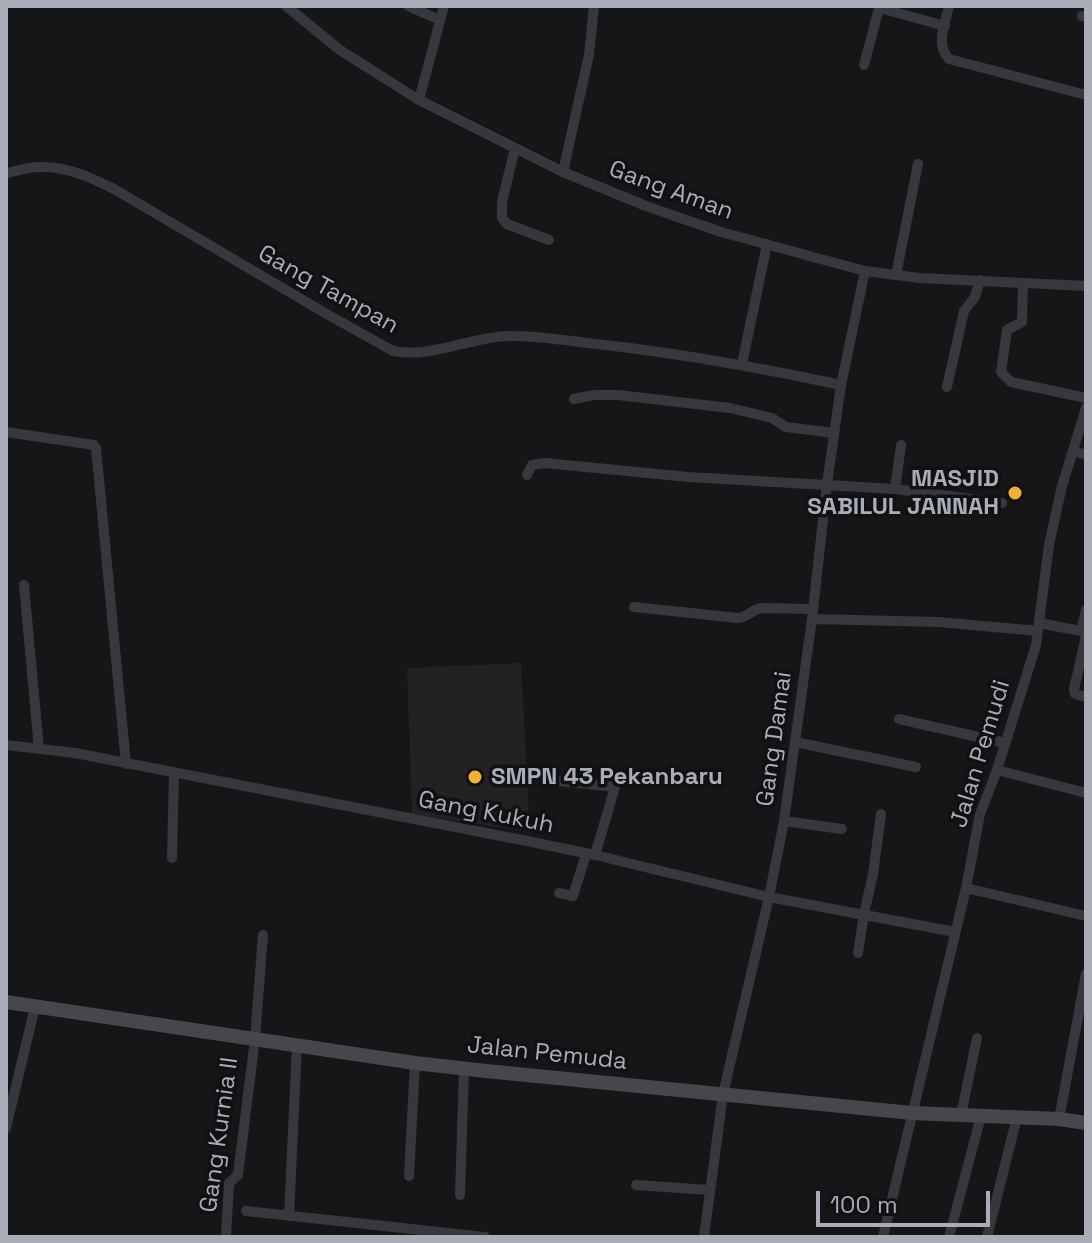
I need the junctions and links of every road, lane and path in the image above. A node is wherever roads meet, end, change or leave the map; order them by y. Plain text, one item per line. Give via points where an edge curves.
1 (286, 6) edge
2 (408, 6) edge
3 (444, 6) edge
4 (594, 6) edge
5 (949, 6) edge
6 (878, 7) edge
7 (440, 20) junction
8 (945, 26) junction
9 (864, 65) dead end
10 (1086, 95) edge
11 (419, 100) junction
12 (515, 148) junction
13 (918, 164) dead end
14 (563, 172) junction
15 (6, 173) edge
16 (549, 240) dead end
17 (767, 244) junction
18 (865, 271) junction
19 (896, 275) junction
20 (980, 280) junction
21 (1023, 283) junction
22 (1086, 286) edge
23 (742, 364) junction
24 (841, 385) junction
25 (947, 387) dead end
26 (1086, 398) edge
27 (574, 399) dead end
28 (1086, 408) edge
29 (6, 432) edge
30 (834, 433) junction
31 (901, 445) dead end
32 (1073, 451) junction
33 (1086, 455) edge
34 (527, 475) dead end
35 (827, 484) junction
36 (895, 489) junction
37 (1002, 503) dead end
38 (24, 585) dead end
39 (634, 607) dead end
40 (1086, 610) edge
41 (813, 614) junction
42 (1039, 627) junction
43 (1084, 633) edge
44 (1086, 697) edge
45 (899, 719) dead end
46 (795, 742) junction
47 (1005, 743) junction
48 (6, 745) edge
49 (39, 749) junction
50 (126, 764) junction
51 (916, 767) dead end
52 (997, 770) junction
53 (174, 773) junction
54 (559, 781) dead end
55 (1086, 793) edge
56 (881, 814) dead end
57 (784, 821) junction
58 (842, 829) dead end
59 (591, 854) junction
60 (172, 858) dead end
61 (966, 888) junction
62 (559, 893) dead end
63 (769, 897) junction
64 (864, 914) junction
65 (1086, 916) edge
66 (955, 932) junction
67 (263, 935) dead end
68 (858, 953) dead end
69 (1086, 974) edge
70 (6, 1002) edge
71 (35, 1007) junction
72 (977, 1038) dead end
73 (255, 1039) junction
74 (297, 1045) junction
75 (415, 1063) junction
76 (464, 1068) junction
77 (723, 1094) junction
78 (912, 1113) junction
79 (961, 1115) junction
80 (981, 1116) junction
81 (1017, 1117) junction
82 (1059, 1119) junction
83 (1086, 1123) edge
84 (6, 1128) edge
85 (409, 1176) dead end
86 (636, 1185) dead end
87 (709, 1190) junction
88 (460, 1195) dead end
89 (246, 1211) dead end
90 (289, 1216) junction
91 (226, 1237) edge
92 (485, 1237) edge
93 (704, 1237) edge
94 (883, 1237) edge
95 (949, 1237) edge
96 (987, 1237) edge

1 - 11 street, Gang Aman via 340,50
2 - 7 street
3 - 7 street
4 - 14 street via 589,55
5 - 8 street
6 - 8 street
6 - 9 street
7 - 11 street
8 - 10 street via 941,45 949,59
11 - 12 street, Gang Aman
12 - 14 street, Gang Aman
12 - 16 street via 502,218
13 - 19 street
14 - 17 street, Gang Aman via 646,206
15 - 23 street, Gang Tampan via 39,167 77,171 393,351 518,336
17 - 18 street, Gang Aman
17 - 23 street
18 - 19 street, Gang Aman
18 - 24 street, Gang Damai
19 - 20 street, Gang Aman
20 - 21 street, Gang Aman
20 - 25 street via 964,311
21 - 22 street, Gang Aman
21 - 26 street via 1022,322 1007,330 1001,372 1011,382
23 - 24 street, Gang Tampan
24 - 30 street, Gang Damai
27 - 30 street via 618,395 730,408 772,418 786,427
28 - 32 street, Jalan Pemudi
29 - 50 street via 96,448
30 - 35 street, Gang Damai
31 - 36 street
32 - 33 street
32 - 42 street, Jalan Pemudi via 1049,545
34 - 35 street via 532,465 545,463
35 - 36 street
35 - 41 street, Gang Damai
36 - 37 street
38 - 49 street
39 - 41 street via 738,618 761,608
40 - 43 street
41 - 42 street
41 - 46 street, Gang Damai
42 - 43 street
42 - 47 street, Jalan Pemudi
43 - 44 street via 1074,689
45 - 47 street
46 - 51 street
46 - 57 street, Gang Damai
47 - 52 street, Jalan Pemudi
48 - 49 street, Gang Kukuh
49 - 50 street, Gang Kukuh
50 - 53 street, Gang Kukuh
52 - 55 street
52 - 61 street, Jalan Pemudi via 980,814
53 - 59 street, Gang Kukuh
53 - 60 street
54 - 59 street via 615,787
56 - 64 street
57 - 58 street
57 - 63 street, Gang Damai
59 - 62 street via 573,896
59 - 63 street, Gang Kukuh
61 - 65 street
61 - 66 street, Jalan Pemudi
63 - 64 street, Gang Kukuh
63 - 77 street, Gang Damai
64 - 66 street, Gang Kukuh
64 - 68 street
66 - 78 street, Jalan Pemudi
67 - 73 street, Gang Kurnia II
69 - 82 street
70 - 71 main road, Jalan Pemuda
71 - 73 main road, Jalan Pemuda
71 - 84 street
72 - 79 street
73 - 74 main road, Jalan Pemuda
73 - 91 street, Gang Kurnia II via 238,1175 229,1183
74 - 75 main road, Jalan Pemuda
74 - 90 street
75 - 76 main road, Jalan Pemuda
75 - 85 street
76 - 77 main road, Jalan Pemuda
76 - 88 street
77 - 78 main road, Jalan Pemuda
77 - 87 street, Gang Damai
78 - 79 main road, Jalan Pemuda
78 - 94 street, Jalan Pemudi
79 - 80 main road, Jalan Pemuda
80 - 81 main road, Jalan Pemuda
80 - 95 street
81 - 82 main road, Jalan Pemuda
81 - 96 street
82 - 83 main road, Jalan Pemuda
86 - 87 street
87 - 93 street, Gang Damai
89 - 90 street
90 - 92 street

